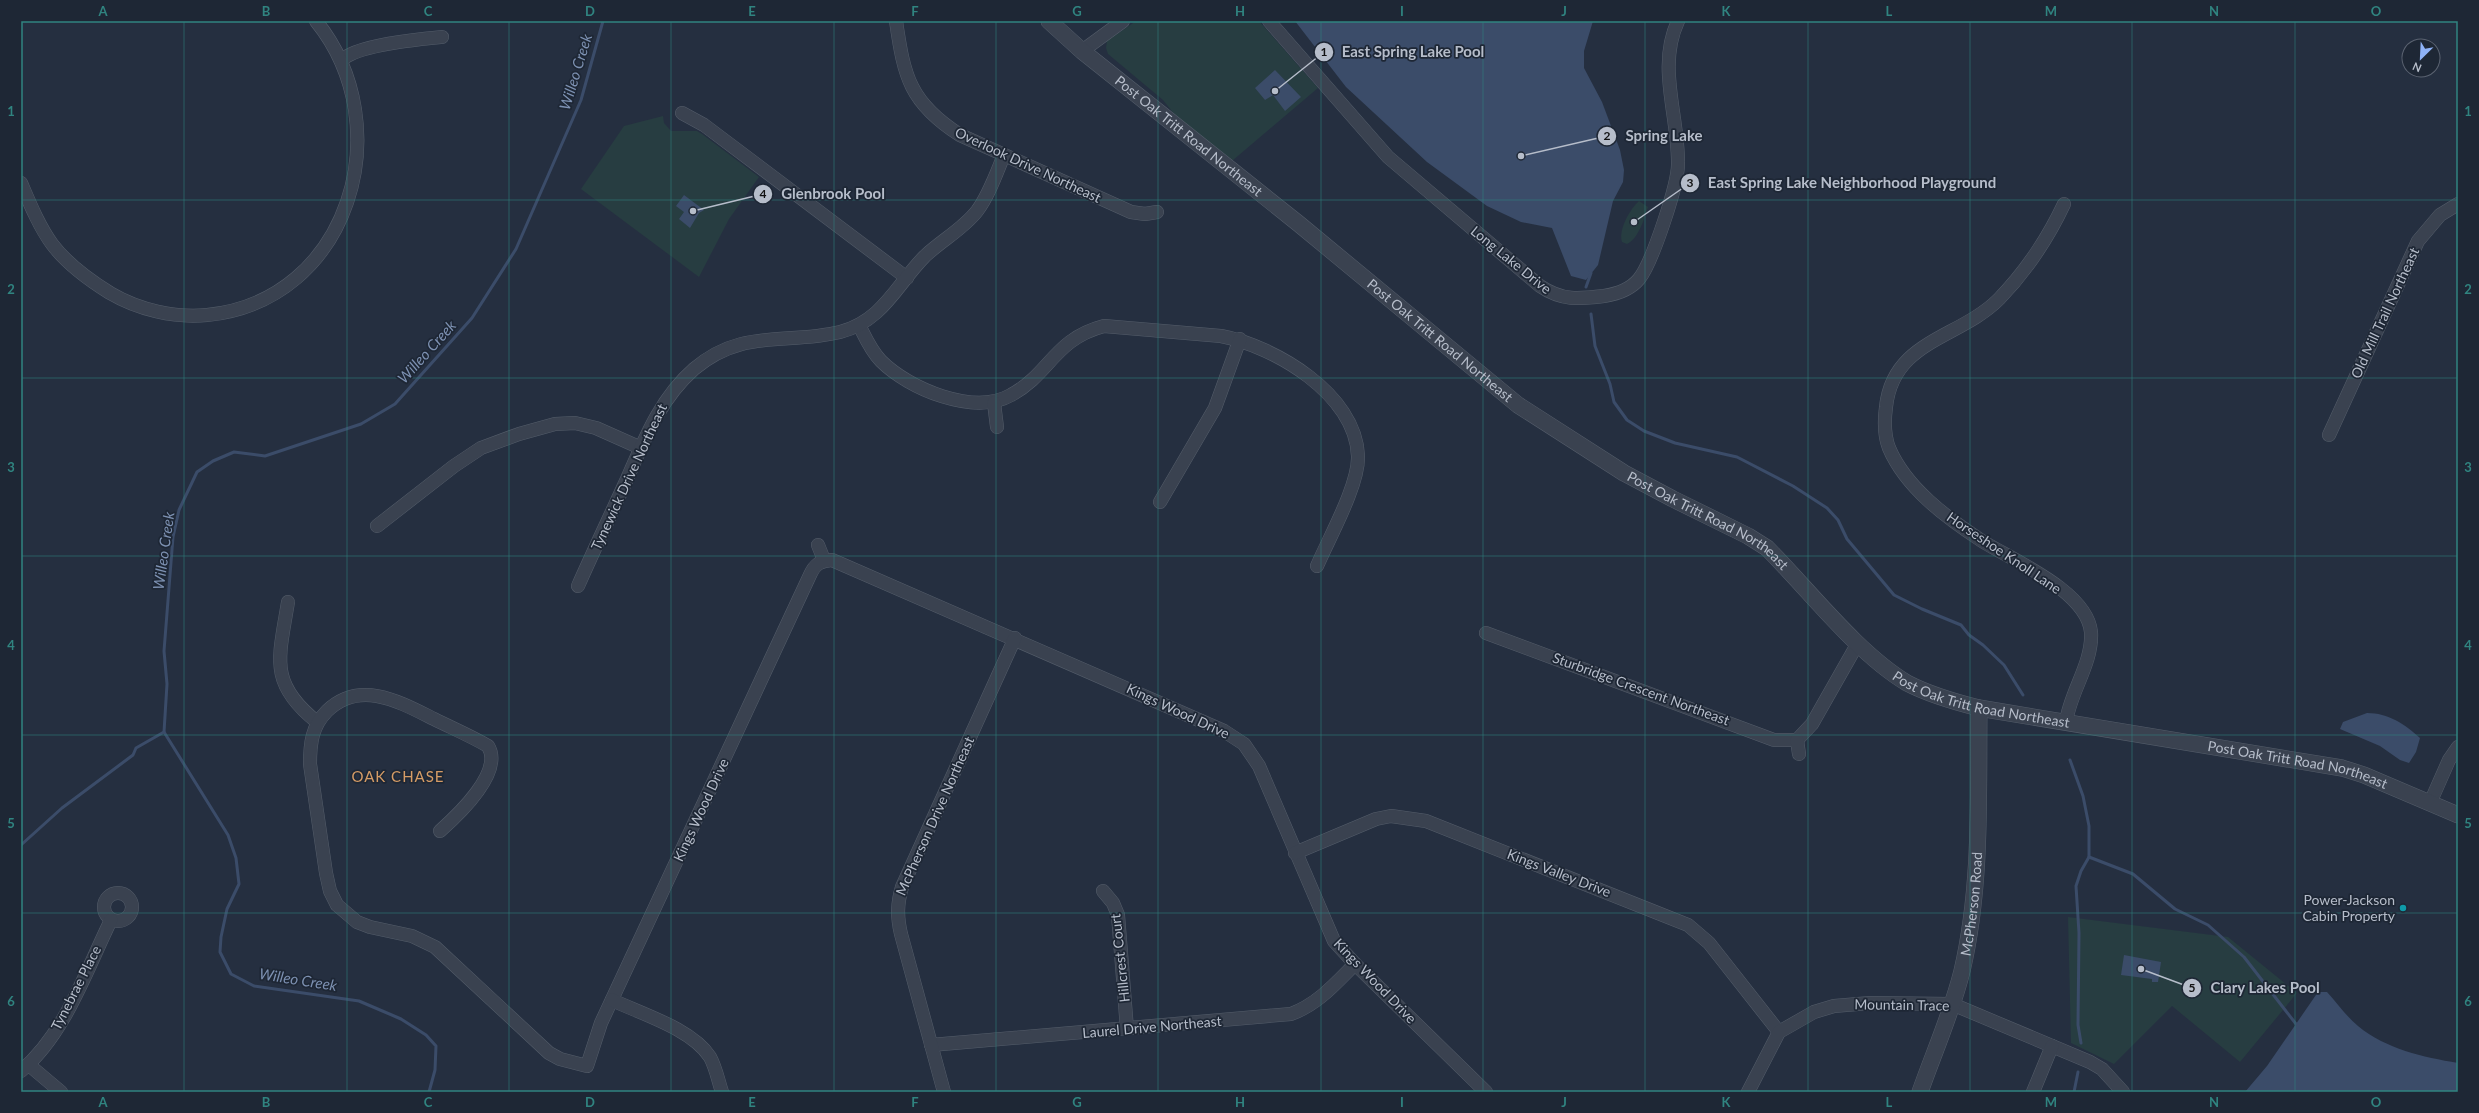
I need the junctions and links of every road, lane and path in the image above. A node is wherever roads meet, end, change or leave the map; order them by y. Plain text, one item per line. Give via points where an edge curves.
1 (316, 21) edge
2 (896, 21) edge
3 (1050, 21) edge
4 (1123, 21) edge
5 (1268, 21) edge
6 (1678, 21) edge
7 (442, 37) dead end
8 (1082, 51) junction
9 (341, 60) junction
10 (682, 113) dead end
11 (1004, 156) junction
12 (21, 183) edge
13 (2064, 204) dead end
14 (2458, 204) edge
15 (1158, 212) dead end
16 (907, 278) junction
17 (859, 325) junction
18 (1240, 339) junction
19 (994, 403) junction
20 (997, 427) dead end
21 (2329, 435) dead end
22 (641, 448) junction
23 (1160, 502) dead end
24 (376, 526) dead end
25 (818, 545) dead end
26 (824, 560) junction
27 (1317, 566) dead end
28 (578, 586) dead end
29 (288, 602) dead end
30 (1486, 633) dead end
31 (1015, 638) junction
32 (1858, 643) junction
33 (1979, 708) junction
34 (317, 722) junction
35 (2066, 722) junction
36 (1797, 740) junction
37 (2458, 747) edge
38 (1799, 754) dead end
39 (2430, 803) junction
40 (2458, 815) edge
41 (440, 831) dead end
42 (1295, 854) junction
43 (1103, 891) dead end
44 (111, 920) dead end
45 (1355, 964) junction
46 (612, 1000) junction
47 (1952, 1004) junction
48 (1127, 1029) junction
49 (1779, 1032) junction
50 (931, 1045) junction
51 (2052, 1046) junction
52 (25, 1068) edge
53 (61, 1092) edge
54 (722, 1092) edge
55 (944, 1092) edge
56 (1486, 1092) edge
57 (1748, 1092) edge
58 (1920, 1092) edge
59 (2033, 1092) edge
60 (2123, 1092) edge

1 - 9 street
2 - 11 street, Overlook Drive Northeast via 902,62 910,84 929,112 955,132
3 - 8 street, Post Oak Tritt Road Northeast
4 - 8 street
5 - 6 street, Long Lake Drive via 1373,141 1403,171 1540,286 1550,293 1572,300 1623,291 1639,279 1650,257 1673,196 1678,174 1678,148 1668,59 1669,44
7 - 9 street via 387,44
8 - 32 street, Post Oak Tritt Road Northeast via 1299,224 1518,405 1624,473 1767,548
9 - 12 street via 355,103 358,151 349,196 339,222 328,242 299,276 275,293 241,308 212,314 175,315 145,309 98,286 67,261 53,245 41,227
10 - 16 street via 704,125
11 - 15 street, Overlook Drive Northeast via 1131,212
11 - 16 street, Tynewick Drive Northeast via 978,210 924,256
13 - 35 street, Horseshoe Knoll Lane via 2054,226 1998,300 1916,351 1899,368 1887,396 1885,434 1897,464 1925,497 1969,532 2051,581 2072,599 2088,620 2091,631 2090,650 2070,703
14 - 21 street, Old Mill Trail Northeast via 2440,215 2418,241
16 - 17 street, Tynewick Drive Northeast via 884,307
17 - 19 street via 879,360 902,378 955,400
17 - 22 street, Tynewick Drive Northeast via 829,334 758,339 713,355 695,368 664,401
18 - 19 street via 1118,326 1092,329 1063,346 1020,389
18 - 23 street via 1216,408
18 - 27 street via 1277,355 1304,375 1337,404 1352,429 1358,456 1354,478
19 - 20 street
22 - 24 street via 596,428 575,422 555,424 519,434 481,448
22 - 28 street, Tynewick Drive Northeast
25 - 26 street
26 - 31 street, Kings Wood Drive via 840,562
26 - 46 street, Kings Wood Drive via 815,565 810,575
29 - 34 street via 280,652 283,683 300,708
30 - 36 street, Sturbridge Crescent Northeast via 1774,740
31 - 42 street, Kings Wood Drive via 1224,731 1244,744 1259,766
31 - 50 street, McPherson Drive Northeast via 898,902 897,917
32 - 33 street, Post Oak Tritt Road Northeast via 1893,674 1909,683 1930,693
32 - 36 street via 1812,724
33 - 35 street, Post Oak Tritt Road Northeast
33 - 47 street, McPherson Road via 1979,807 1974,900 1962,972
34 - 41 street via 332,706 351,696 385,696 498,752 469,804
34 - 46 street, Kings Wood Drive via 310,749 310,764 326,873 330,891 337,905 358,922 412,936 435,947 549,1053 560,1059 587,1066 594,1041
35 - 39 street, Post Oak Tritt Road Northeast via 2342,768
36 - 38 street
37 - 39 street via 2449,760
39 - 40 street, Post Oak Tritt Road Northeast
42 - 45 street, Kings Wood Drive via 1334,940
42 - 49 street, Kings Valley Drive via 1376,819 1391,816 1408,817 1426,822 1688,925 1709,944
43 - 48 street, Hillcrest Court via 1113,903 1118,915
44 - 52 street, Tynebrae Place via 65,1016
45 - 48 street, Laurel Drive Northeast via 1321,998 1308,1008 1291,1014
45 - 56 street, Kings Wood Drive
46 - 54 street via 679,1031 701,1046 714,1067
47 - 49 street, Mountain Trace via 1883,1003 1834,1006 1808,1015
47 - 51 street, Mountain Trace
47 - 58 street, McPherson Road
48 - 50 street, Laurel Drive Northeast
49 - 57 street
50 - 55 street, McPherson Drive Northeast
51 - 59 street
51 - 60 street, Mountain Trace via 2102,1069
52 - 53 street

